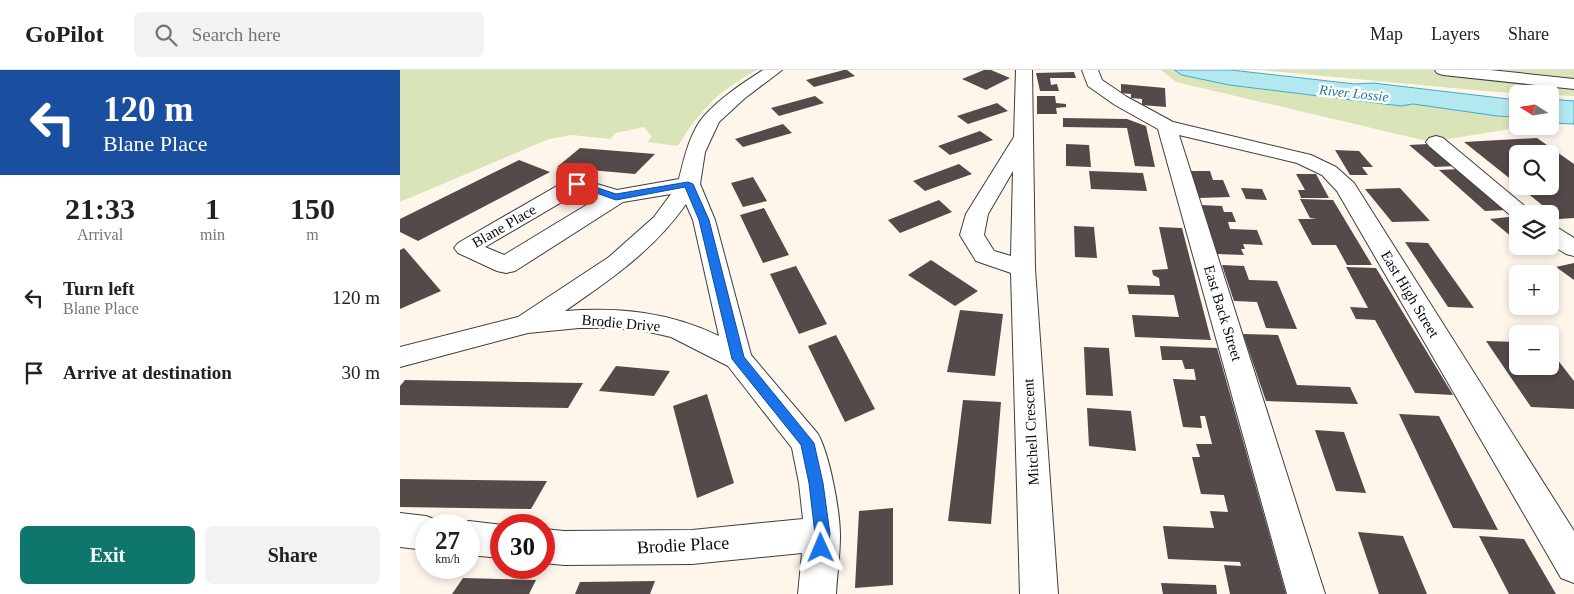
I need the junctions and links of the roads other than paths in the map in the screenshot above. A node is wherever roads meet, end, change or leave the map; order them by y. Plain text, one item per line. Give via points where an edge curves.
1 (774, 70) edge
2 (1024, 70) edge
3 (1090, 70) edge
4 (1443, 70) edge
5 (1574, 84) edge
6 (1167, 126) junction
7 (1023, 137) junction
8 (1436, 142) dead end
9 (688, 184) junction
10 (616, 197) junction
11 (1512, 205) edge
12 (1559, 239) edge
13 (1574, 249) edge
14 (1023, 270) junction
15 (527, 324) junction
16 (400, 357) edge
17 (738, 359) junction
18 (400, 530) edge
19 (415, 532) edge
20 (822, 534) junction
21 (555, 547) edge
22 (1574, 565) edge
23 (817, 594) edge
24 (1039, 594) edge
25 (1306, 594) edge

1 - 9 street, Brodie Drive via 739,94 711,119 695,152
2 - 7 street, Mitchell Crescent
3 - 6 street via 1094,82
4 - 5 street
6 - 22 street, East High Street via 1304,159 1329,171 1346,188
6 - 25 street, East Back Street
7 - 14 street, Mitchell Crescent
7 - 14 street, Mitchell Crescent via 977,214 972,235 985,256
8 - 11 street
9 - 10 street, Blane Place
9 - 15 street, Brodie Drive via 662,222 618,262
9 - 17 street, Brodie Drive via 704,220
10 - 10 street, Blane Place via 506,265 466,248 577,184
12 - 13 street
14 - 24 street, Mitchell Crescent
15 - 16 street, Brodie Drive
15 - 17 street, Brodie Drive via 582,318 662,324
17 - 20 street, Brodie Drive via 807,443
18 - 19 street
20 - 21 street, Brodie Place via 692,547
20 - 23 street, Brodie Drive

